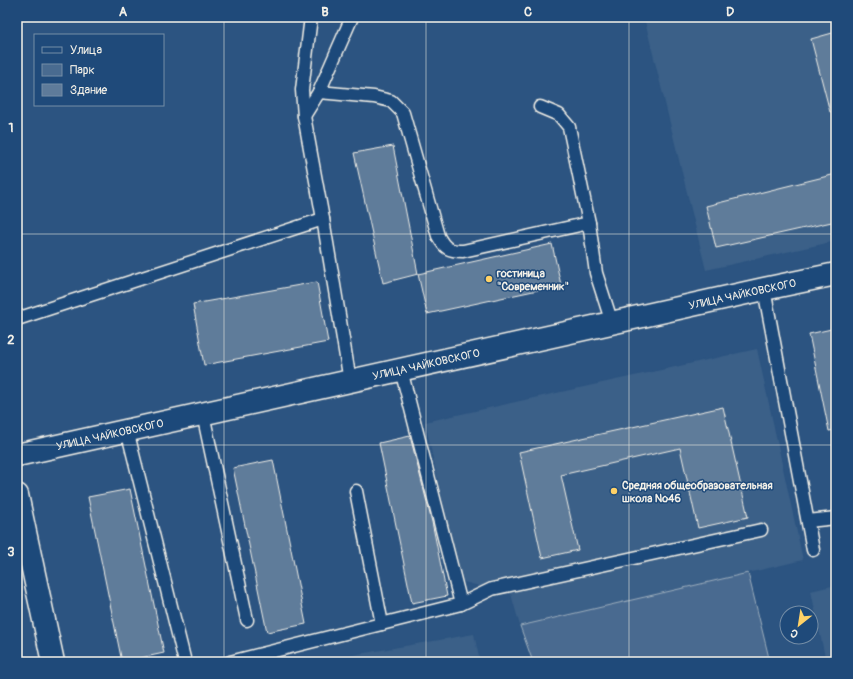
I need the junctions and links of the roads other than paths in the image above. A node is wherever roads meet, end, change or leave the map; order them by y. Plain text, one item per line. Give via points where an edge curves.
1 (311, 17) edge
2 (352, 17) edge
3 (319, 92) junction
4 (540, 107) dead end
5 (304, 116) junction
6 (323, 219) junction
7 (589, 222) junction
8 (836, 274) edge
9 (764, 289) junction
10 (17, 319) edge
11 (612, 323) junction
12 (401, 370) junction
13 (350, 381) junction
14 (203, 414) junction
15 (127, 430) junction
16 (17, 455) edge
17 (356, 491) dead end
18 (17, 495) edge
19 (836, 518) edge
20 (808, 521) junction
21 (761, 530) dead end
22 (813, 550) dead end
23 (461, 604) junction
24 (247, 620) dead end
25 (382, 624) junction
26 (53, 662) edge
27 (185, 662) edge
28 (230, 662) edge

1 - 5 lane via 302,90
2 - 3 lane
3 - 5 lane
3 - 7 lane via 391,101 403,113 438,236 443,246 452,251 463,251
4 - 7 lane via 559,115 569,127
5 - 6 lane
6 - 10 lane
6 - 13 lane
7 - 11 lane via 596,273
8 - 9 street, УЛИЦА ЧАЙКОВСКОГО
9 - 11 street, УЛИЦА ЧАЙКОВСКОГО
9 - 20 lane
11 - 12 street, УЛИЦА ЧАЙКОВСКОГО
12 - 13 street, УЛИЦА ЧАЙКОВСКОГО
12 - 23 lane
13 - 14 street, УЛИЦА ЧАЙКОВСКОГО
14 - 15 street, УЛИЦА ЧАЙКОВСКОГО
14 - 24 lane
15 - 16 street, УЛИЦА ЧАЙКОВСКОГО
15 - 27 lane
17 - 25 lane
18 - 26 street
19 - 20 lane
20 - 22 lane
21 - 23 lane via 492,589
23 - 25 lane
25 - 28 lane

